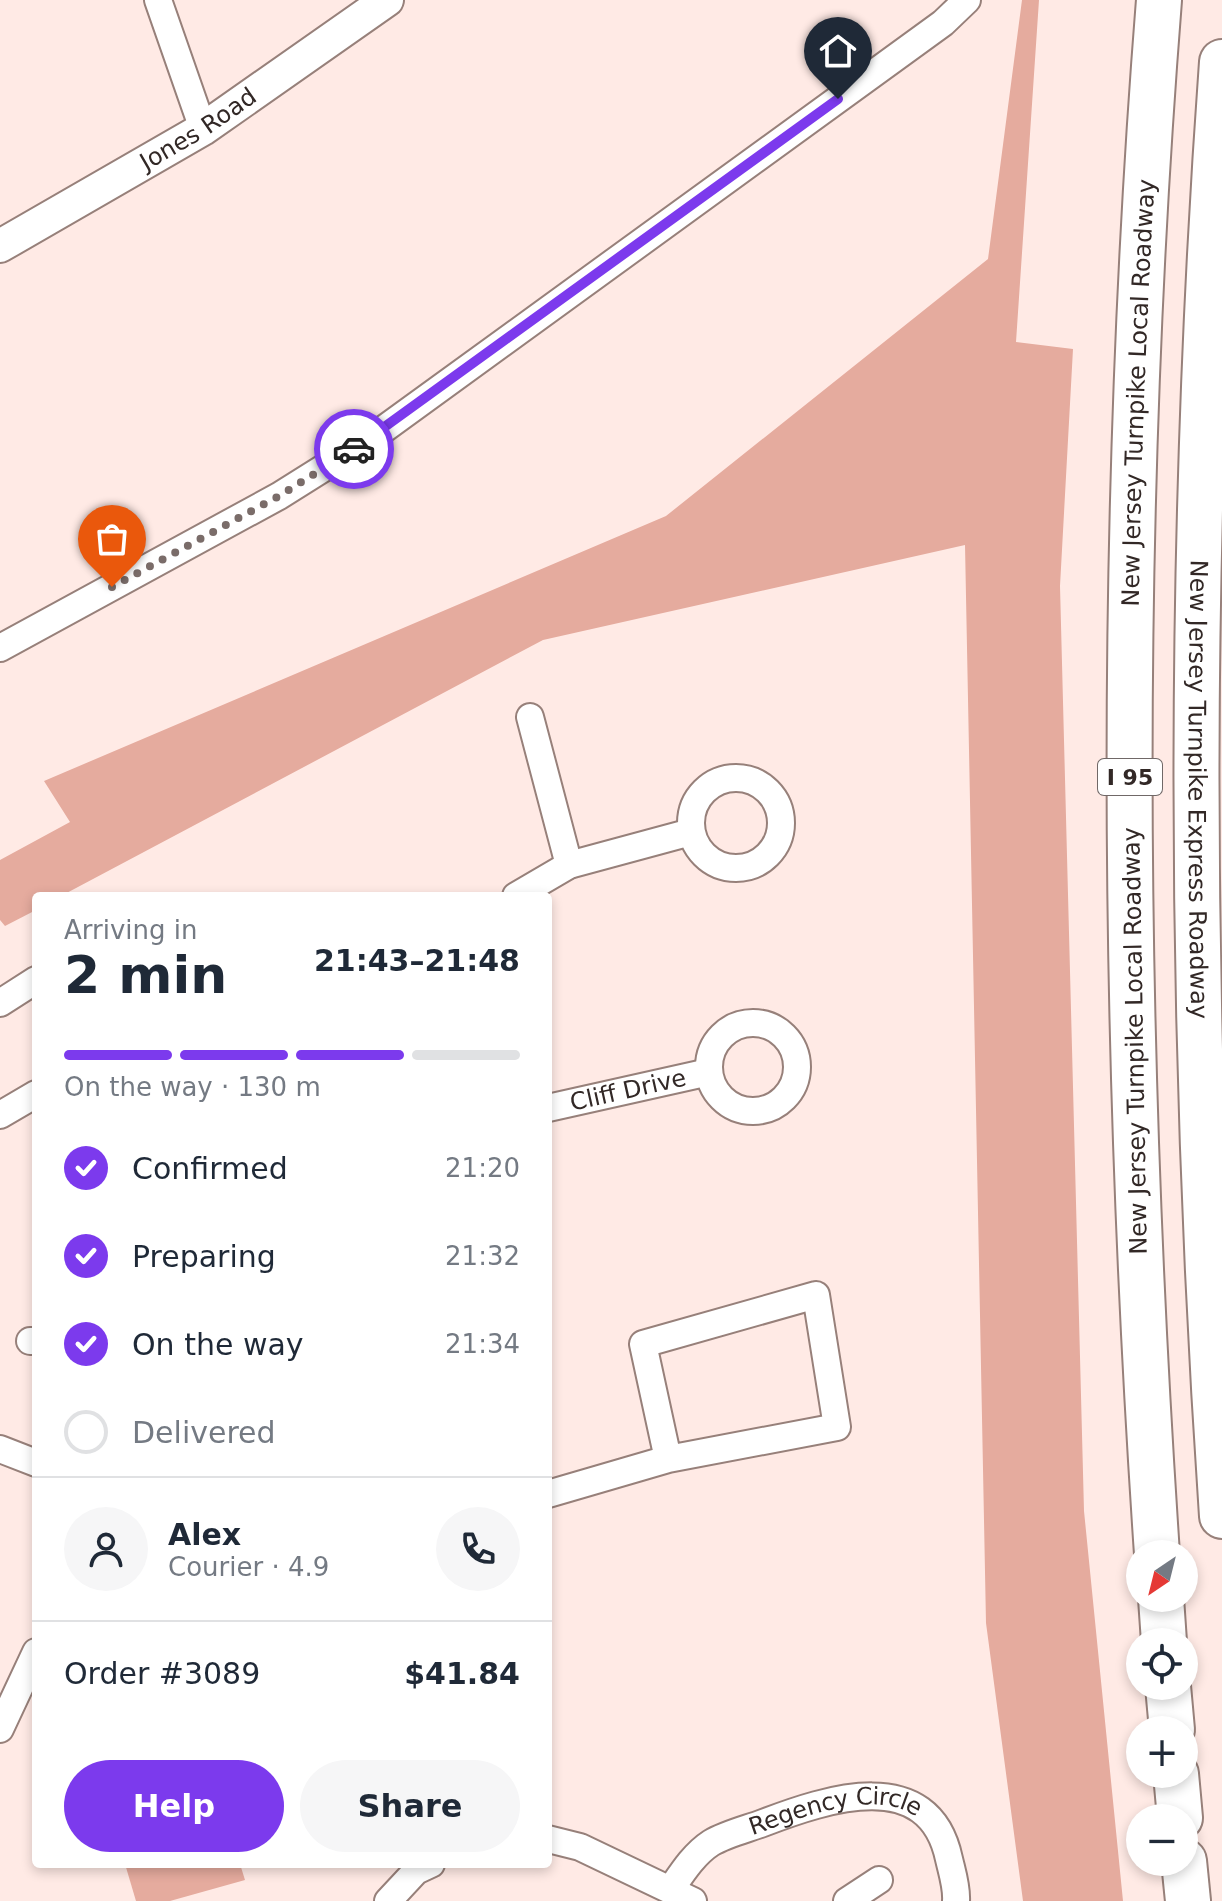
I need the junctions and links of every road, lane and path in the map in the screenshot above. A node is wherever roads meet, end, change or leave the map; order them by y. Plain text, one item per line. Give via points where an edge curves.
1 (158, 0) edge
2 (387, 0) edge
3 (967, 0) edge
4 (1159, 0) edge
5 (1222, 62) edge
6 (203, 129) junction
7 (0, 246) edge
8 (0, 648) edge
9 (530, 717) dead end
10 (691, 832) dead end
11 (569, 865) junction
12 (523, 892) edge
13 (32, 983) edge
14 (0, 1003) edge
15 (709, 1072) dead end
16 (32, 1096) edge
17 (552, 1107) edge
18 (0, 1115) edge
19 (0, 1449) edge
20 (668, 1459) junction
21 (32, 1461) edge
22 (552, 1493) edge
23 (1222, 1516) edge
24 (1156, 1540) edge
25 (32, 1669) edge
26 (27, 1690) edge
27 (0, 1729) edge
28 (552, 1840) edge
29 (422, 1868) edge
30 (1186, 1876) edge
31 (879, 1880) dead end
32 (682, 1895) edge
33 (388, 1901) edge
34 (847, 1901) edge
35 (956, 1901) edge
36 (1188, 1901) edge

1 - 6 street
2 - 6 street, Jones Road
3 - 8 street via 933,31 373,437 279,496
4 - 24 highway, New Jersey Turnpike Local Roadway / I 95 via 1135,442 1130,727 1136,1142
5 - 23 highway, New Jersey Turnpike Express Roadway / I 95 via 1205,379 1196,775 1203,1143
6 - 7 street, Jones Road
9 - 11 street
10 - 11 street
11 - 12 street
13 - 14 street
15 - 17 street, Cliff Drive
16 - 18 street
19 - 21 street
20 - 20 street via 837,1427 816,1295 643,1344
20 - 22 street
25 - 26 street
26 - 27 street
28 - 32 street, Regency Circle via 580,1847
29 - 33 street
30 - 36 highway
31 - 34 street
32 - 35 street, Regency Circle via 690,1863 712,1843 785,1815 865,1794 895,1797 926,1813 946,1845

